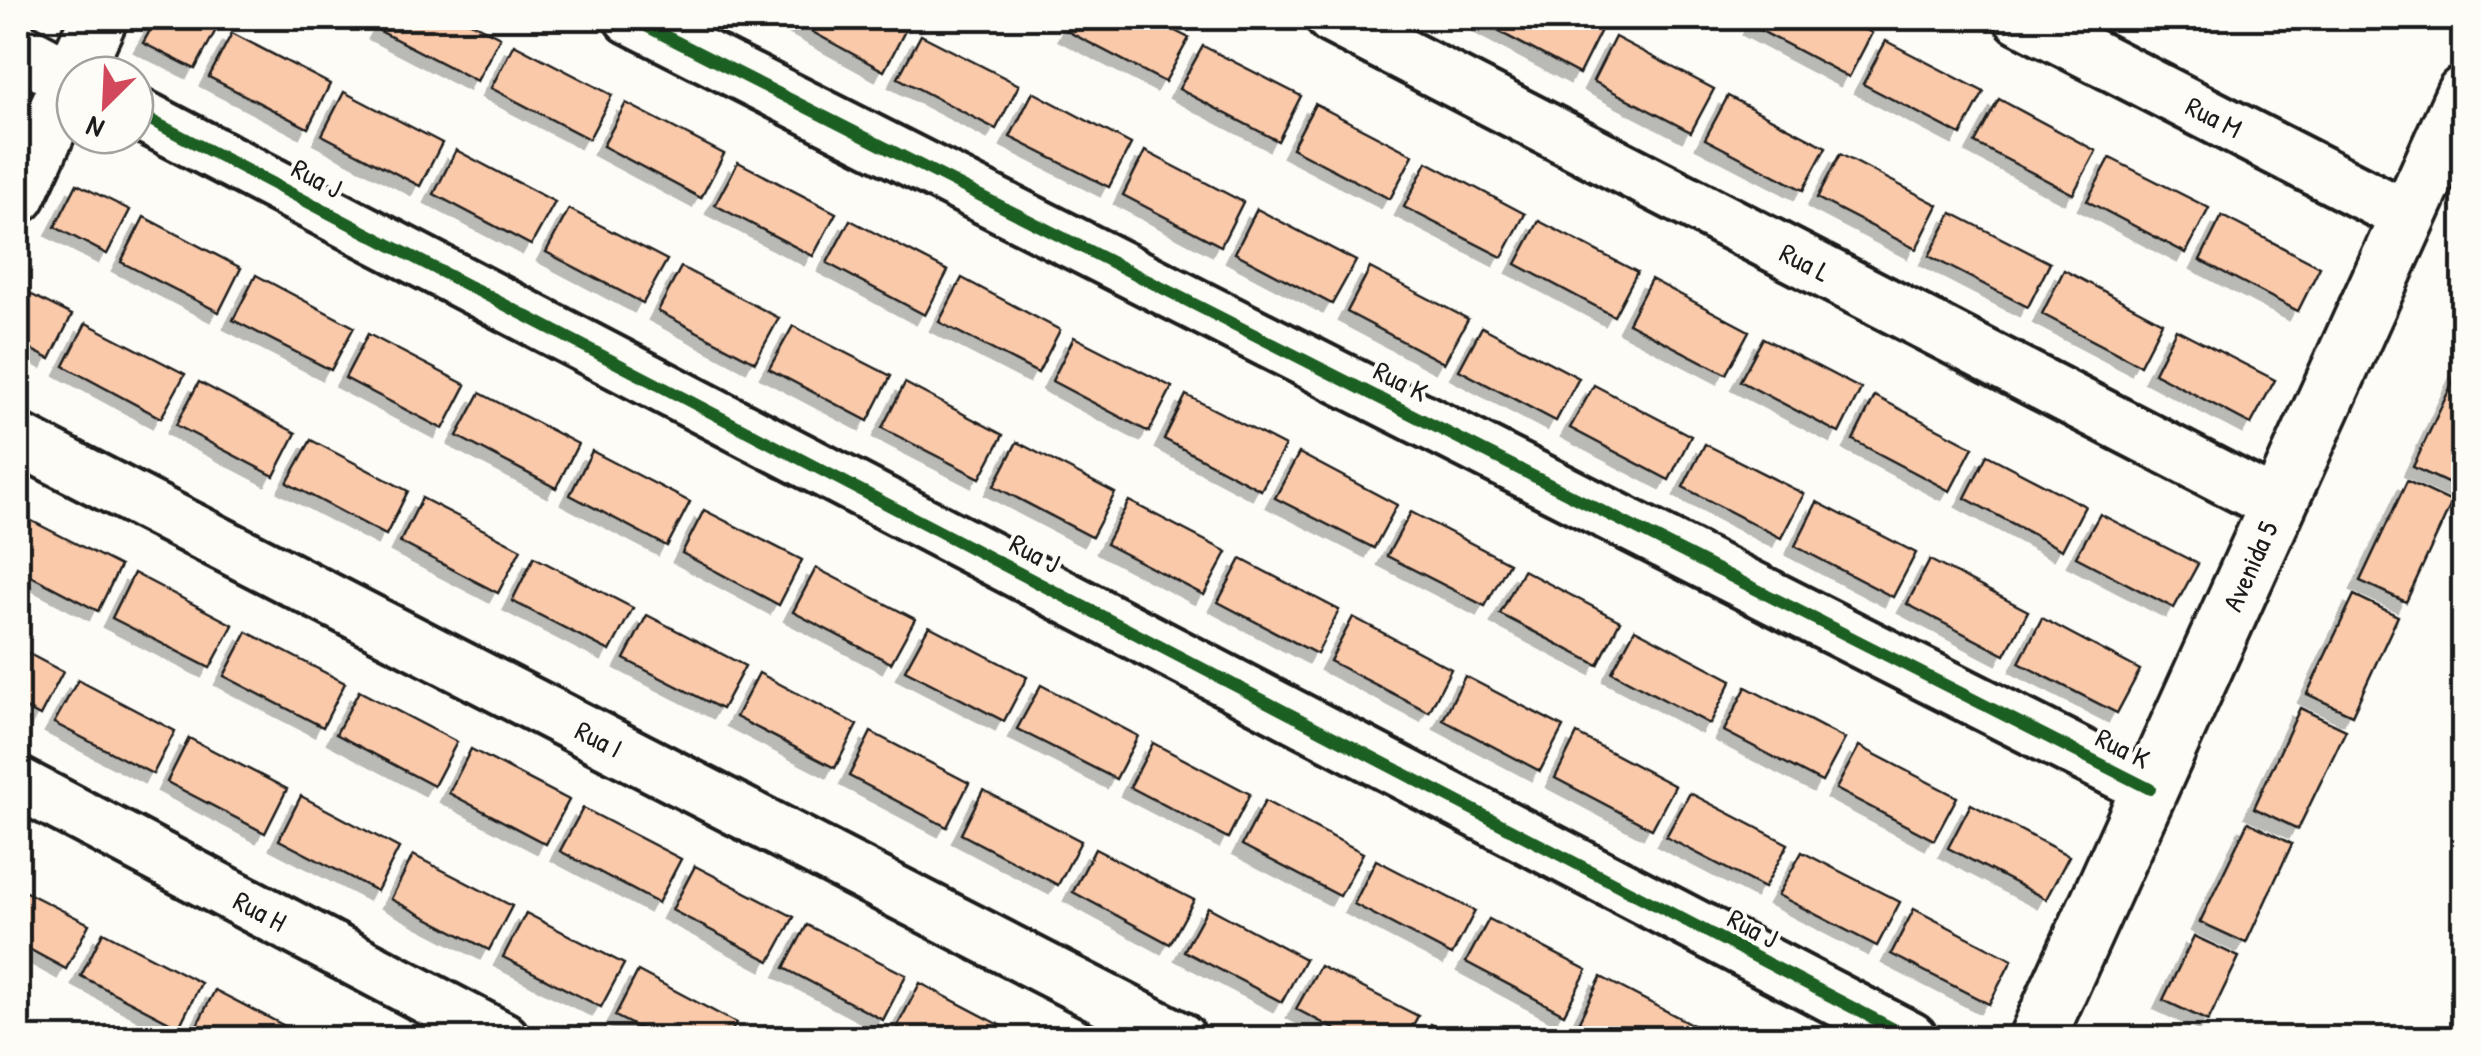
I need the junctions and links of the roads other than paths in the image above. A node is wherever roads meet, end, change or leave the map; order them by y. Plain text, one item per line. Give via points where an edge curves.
1 (99, 18) edge
2 (630, 18) edge
3 (1332, 18) edge
4 (2020, 18) edge
5 (18, 50) edge
6 (83, 55) edge
7 (55, 70) edge
8 (2464, 94) edge
9 (55, 117) edge
10 (155, 122) edge
11 (18, 195) edge
12 (2408, 216) junction
13 (18, 439) edge
14 (2278, 506) junction
15 (18, 783) edge
16 (2150, 789) junction
17 (504, 1038) edge
18 (1180, 1038) edge
19 (1912, 1038) edge
20 (2037, 1038) edge

1 - 6 street
2 - 16 street, Rua K
3 - 14 street, Rua L
4 - 12 street, Rua M
5 - 7 street
8 - 12 street, Avenida 5
9 - 11 street
10 - 19 street, Rua J
12 - 14 street, Avenida 5
13 - 18 street, Rua I
14 - 16 street, Avenida 5
15 - 17 street, Rua H
16 - 20 street, Avenida 5

